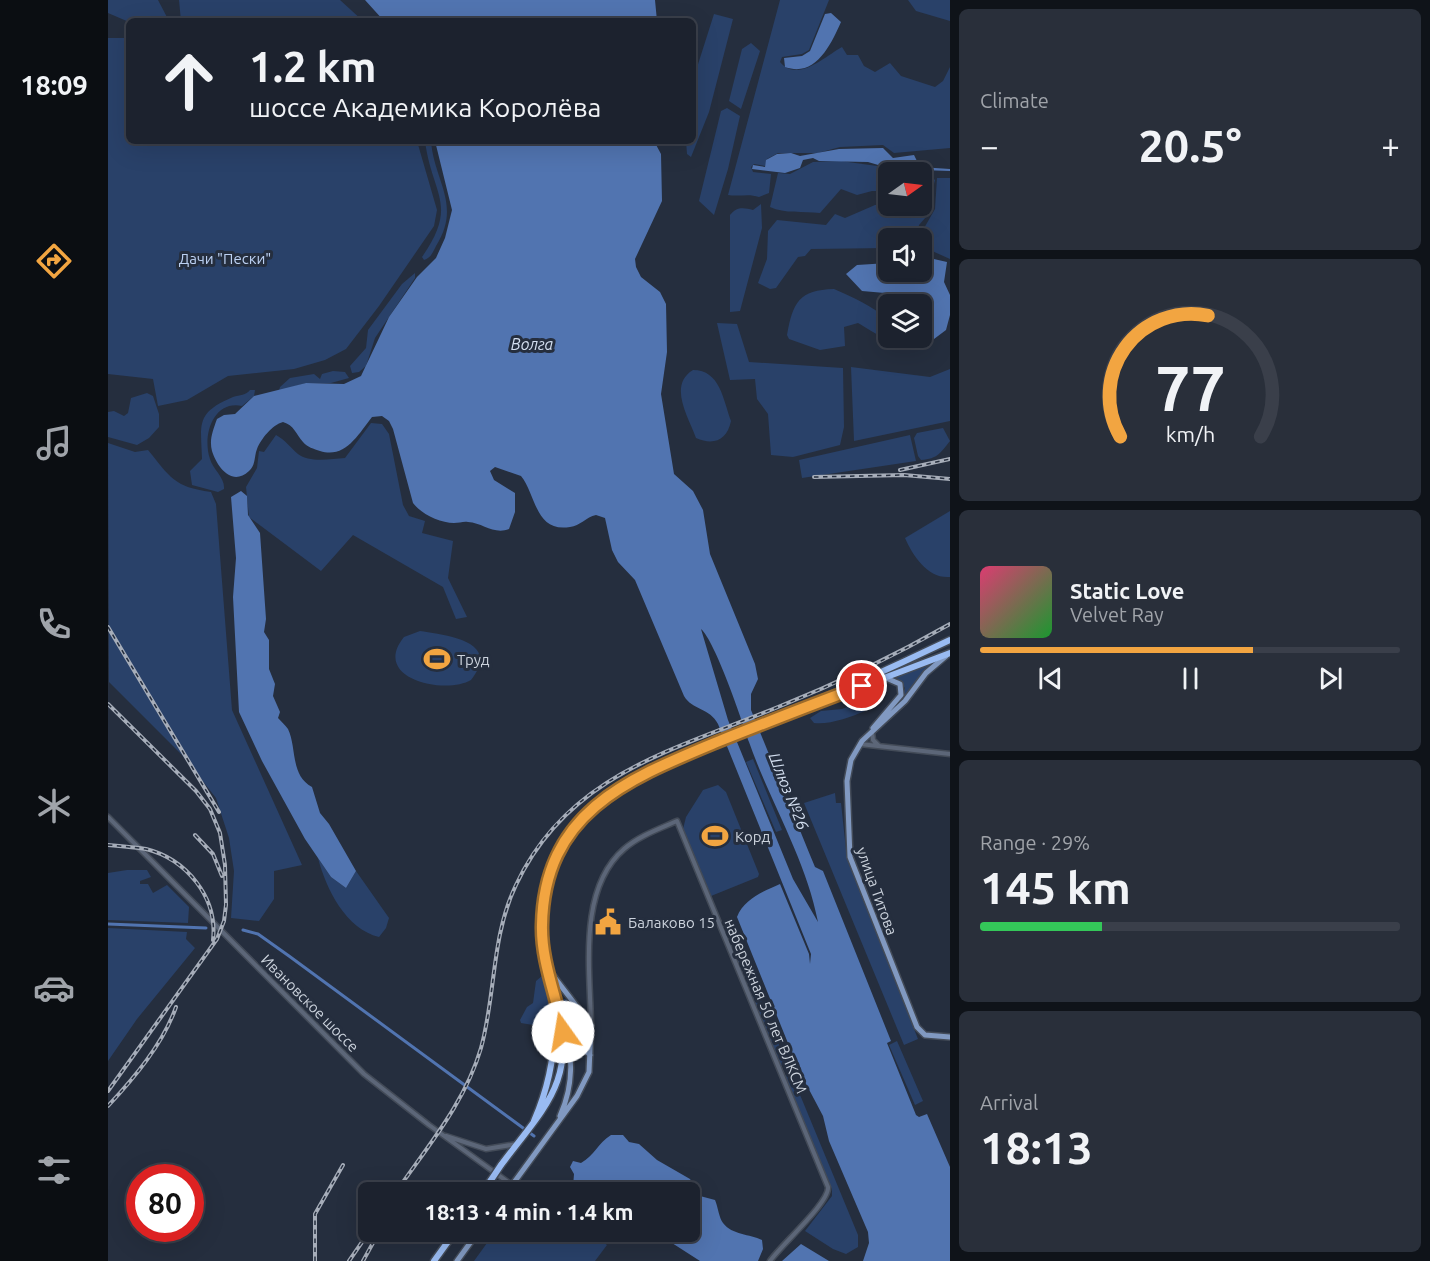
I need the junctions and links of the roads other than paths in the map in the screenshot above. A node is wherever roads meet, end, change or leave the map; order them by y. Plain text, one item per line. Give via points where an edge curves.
1 (950, 640) edge
2 (950, 654) edge
3 (883, 678) junction
4 (807, 705) junction
5 (872, 732) junction
6 (866, 736) junction
7 (859, 744) junction
8 (880, 747) junction
9 (950, 754) edge
10 (108, 817) edge
11 (547, 967) junction
12 (570, 998) junction
13 (554, 1006) junction
14 (590, 1007) junction
15 (581, 1011) junction
16 (560, 1017) junction
17 (591, 1025) junction
18 (950, 1037) edge
19 (591, 1055) junction
20 (570, 1057) junction
21 (549, 1078) junction
22 (558, 1082) junction
23 (568, 1092) junction
24 (577, 1096) junction
25 (534, 1121) junction
26 (556, 1125) junction
27 (442, 1134) junction
28 (517, 1143) junction
29 (490, 1182) edge
30 (508, 1182) edge
31 (514, 1182) edge
32 (448, 1242) edge
33 (471, 1242) edge
34 (434, 1261) edge
35 (457, 1261) edge
36 (770, 1261) edge

1 - 4 highway
2 - 3 highway
2 - 5 main road, улица Титова via 932,667
3 - 4 highway
3 - 6 main road via 898,682 902,694
4 - 11 highway via 639,775 590,809 554,866 544,896 542,933
5 - 6 main road, улица Титова
5 - 8 street
6 - 7 main road, улица Титова
7 - 8 street
7 - 18 main road, улица Титова via 847,783 847,826 853,867 917,1027 925,1035
8 - 9 street
10 - 27 street, Ивановское шоссе via 364,1074
11 - 12 main road
11 - 13 highway
12 - 13 main road via 563,996
12 - 15 main road
13 - 16 highway
13 - 21 highway via 555,1036
14 - 15 street
14 - 17 street
14 - 36 street, набережная 50 лет ВЛКСМ via 591,913 599,882 624,849 677,821 828,1187 823,1203
15 - 17 main road
16 - 20 main road
16 - 22 highway via 564,1055
17 - 19 main road
19 - 20 main road via 578,1050
19 - 24 main road via 587,1079
20 - 23 main road
21 - 22 highway
21 - 25 highway
22 - 25 highway
23 - 24 main road
23 - 26 main road
24 - 26 main road
25 - 28 highway
26 - 31 main road
27 - 28 street via 486,1149
27 - 30 street, Ивановское шоссе
28 - 29 highway, bridge
32 - 34 highway
33 - 35 main road

